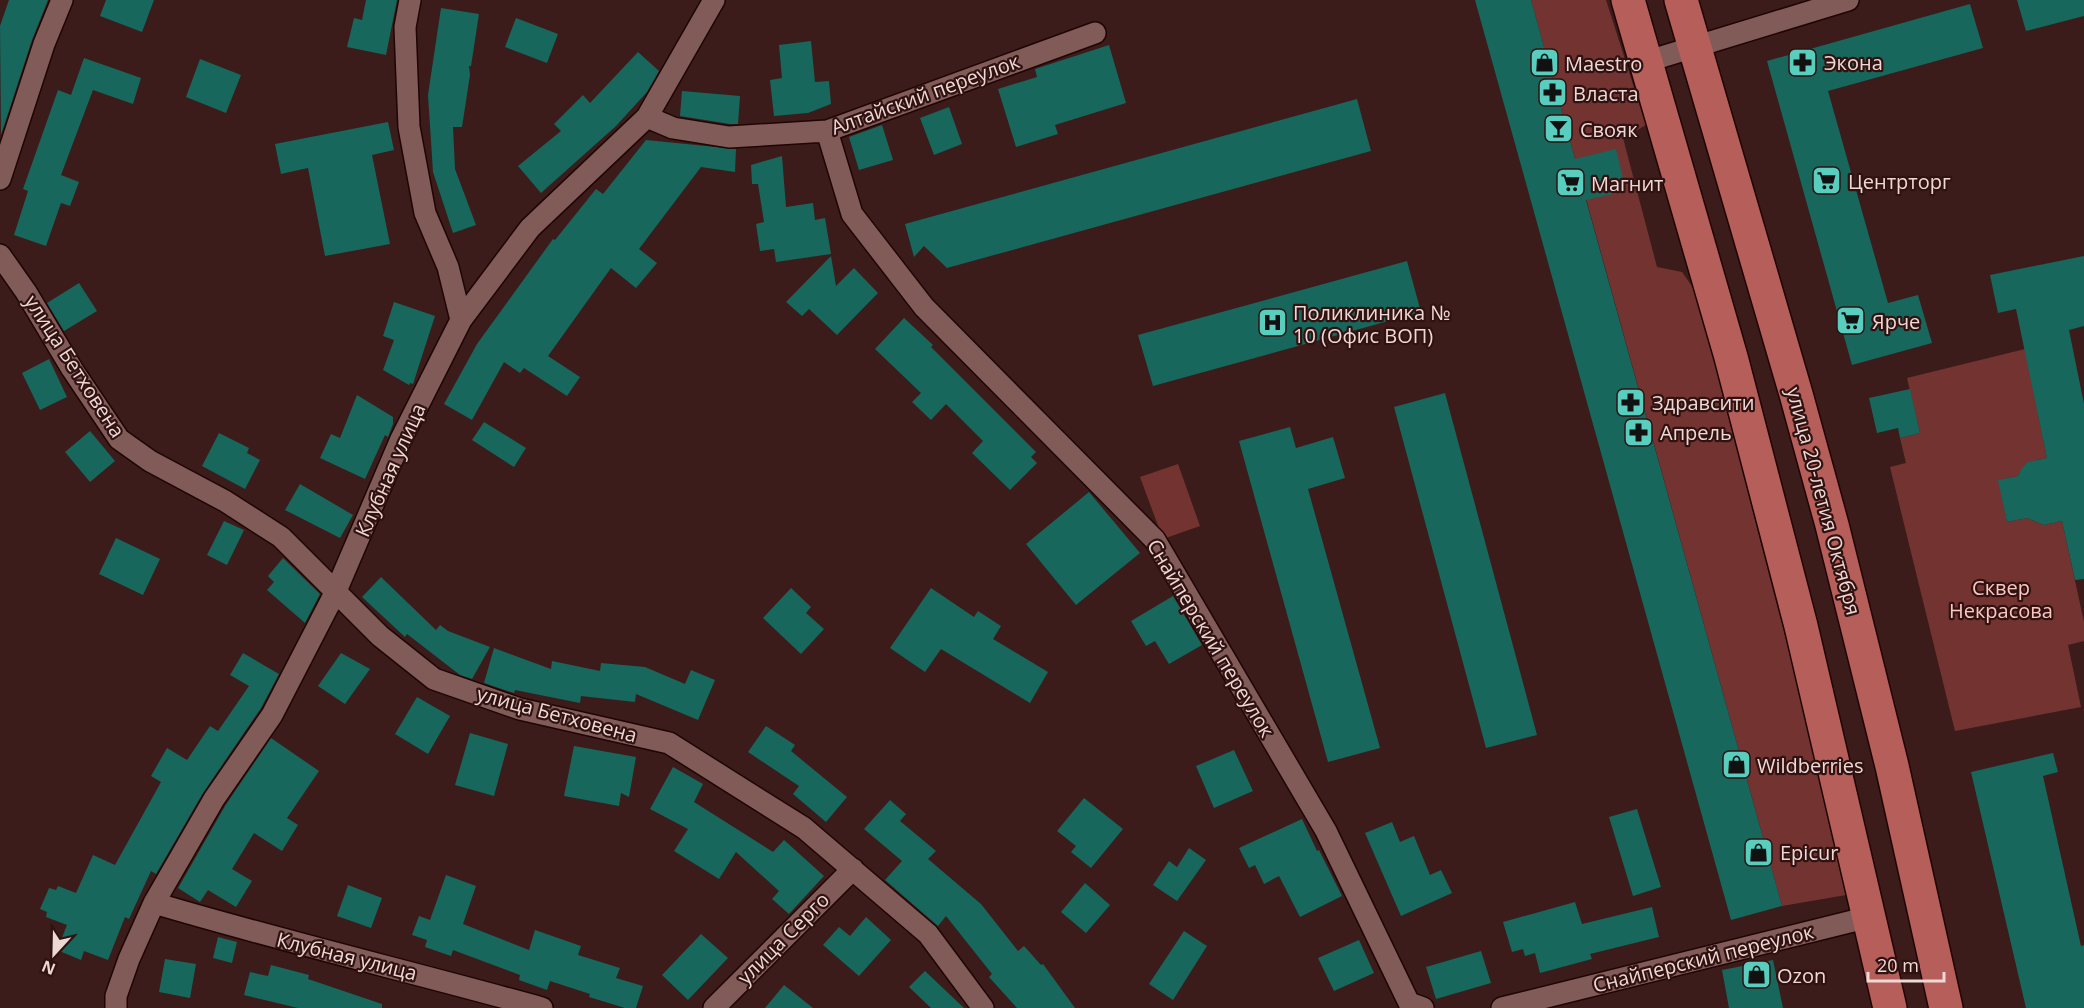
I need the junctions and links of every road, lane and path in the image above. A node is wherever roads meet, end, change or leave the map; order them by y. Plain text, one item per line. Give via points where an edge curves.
1 (62, 0) edge
2 (410, 0) edge
3 (714, 0) edge
4 (1628, 0) edge
5 (1681, 0) edge
6 (1848, 0) edge
7 (1095, 33) dead end
8 (1696, 48) junction
9 (1645, 62) junction
10 (647, 117) junction
11 (827, 131) junction
12 (0, 179) edge
13 (0, 255) edge
14 (460, 320) junction
15 (336, 591) junction
16 (853, 869) junction
17 (154, 903) junction
18 (1869, 917) junction
19 (116, 1008) edge
20 (542, 1008) edge
21 (714, 1008) edge
22 (983, 1008) edge
23 (1423, 1008) edge
24 (1502, 1008) edge
25 (1890, 1008) edge
26 (1946, 1008) edge

1 - 12 street
2 - 14 street via 405,27 409,127 425,213 448,267
3 - 10 street
4 - 9 main road
5 - 8 main road, улица 20-летия Октября
6 - 8 street
7 - 11 street, Алтайский переулок
8 - 9 street
8 - 26 main road, улица 20-летия Октября via 1832,525 1892,766
9 - 18 main road via 1740,391 1802,626
10 - 11 street, Алтайский переулок via 673,128 729,137
10 - 14 street via 530,228
11 - 23 street, Снайперский переулок via 852,214 924,307 1155,540 1326,831 1409,1003
13 - 15 street, улица Бетховена via 119,439 281,537
14 - 15 street, Клубная улица via 401,440
15 - 16 street, улица Бетховена via 380,636 434,679 520,709 669,743 804,828
15 - 17 street, Клубная улица via 272,715 214,799
16 - 21 street, улица Серго
16 - 22 street, улица Бетховена via 928,934
17 - 19 street, Клубная улица via 129,959 116,996
17 - 20 street, Клубная улица
18 - 24 street, Снайперский переулок
18 - 25 main road

